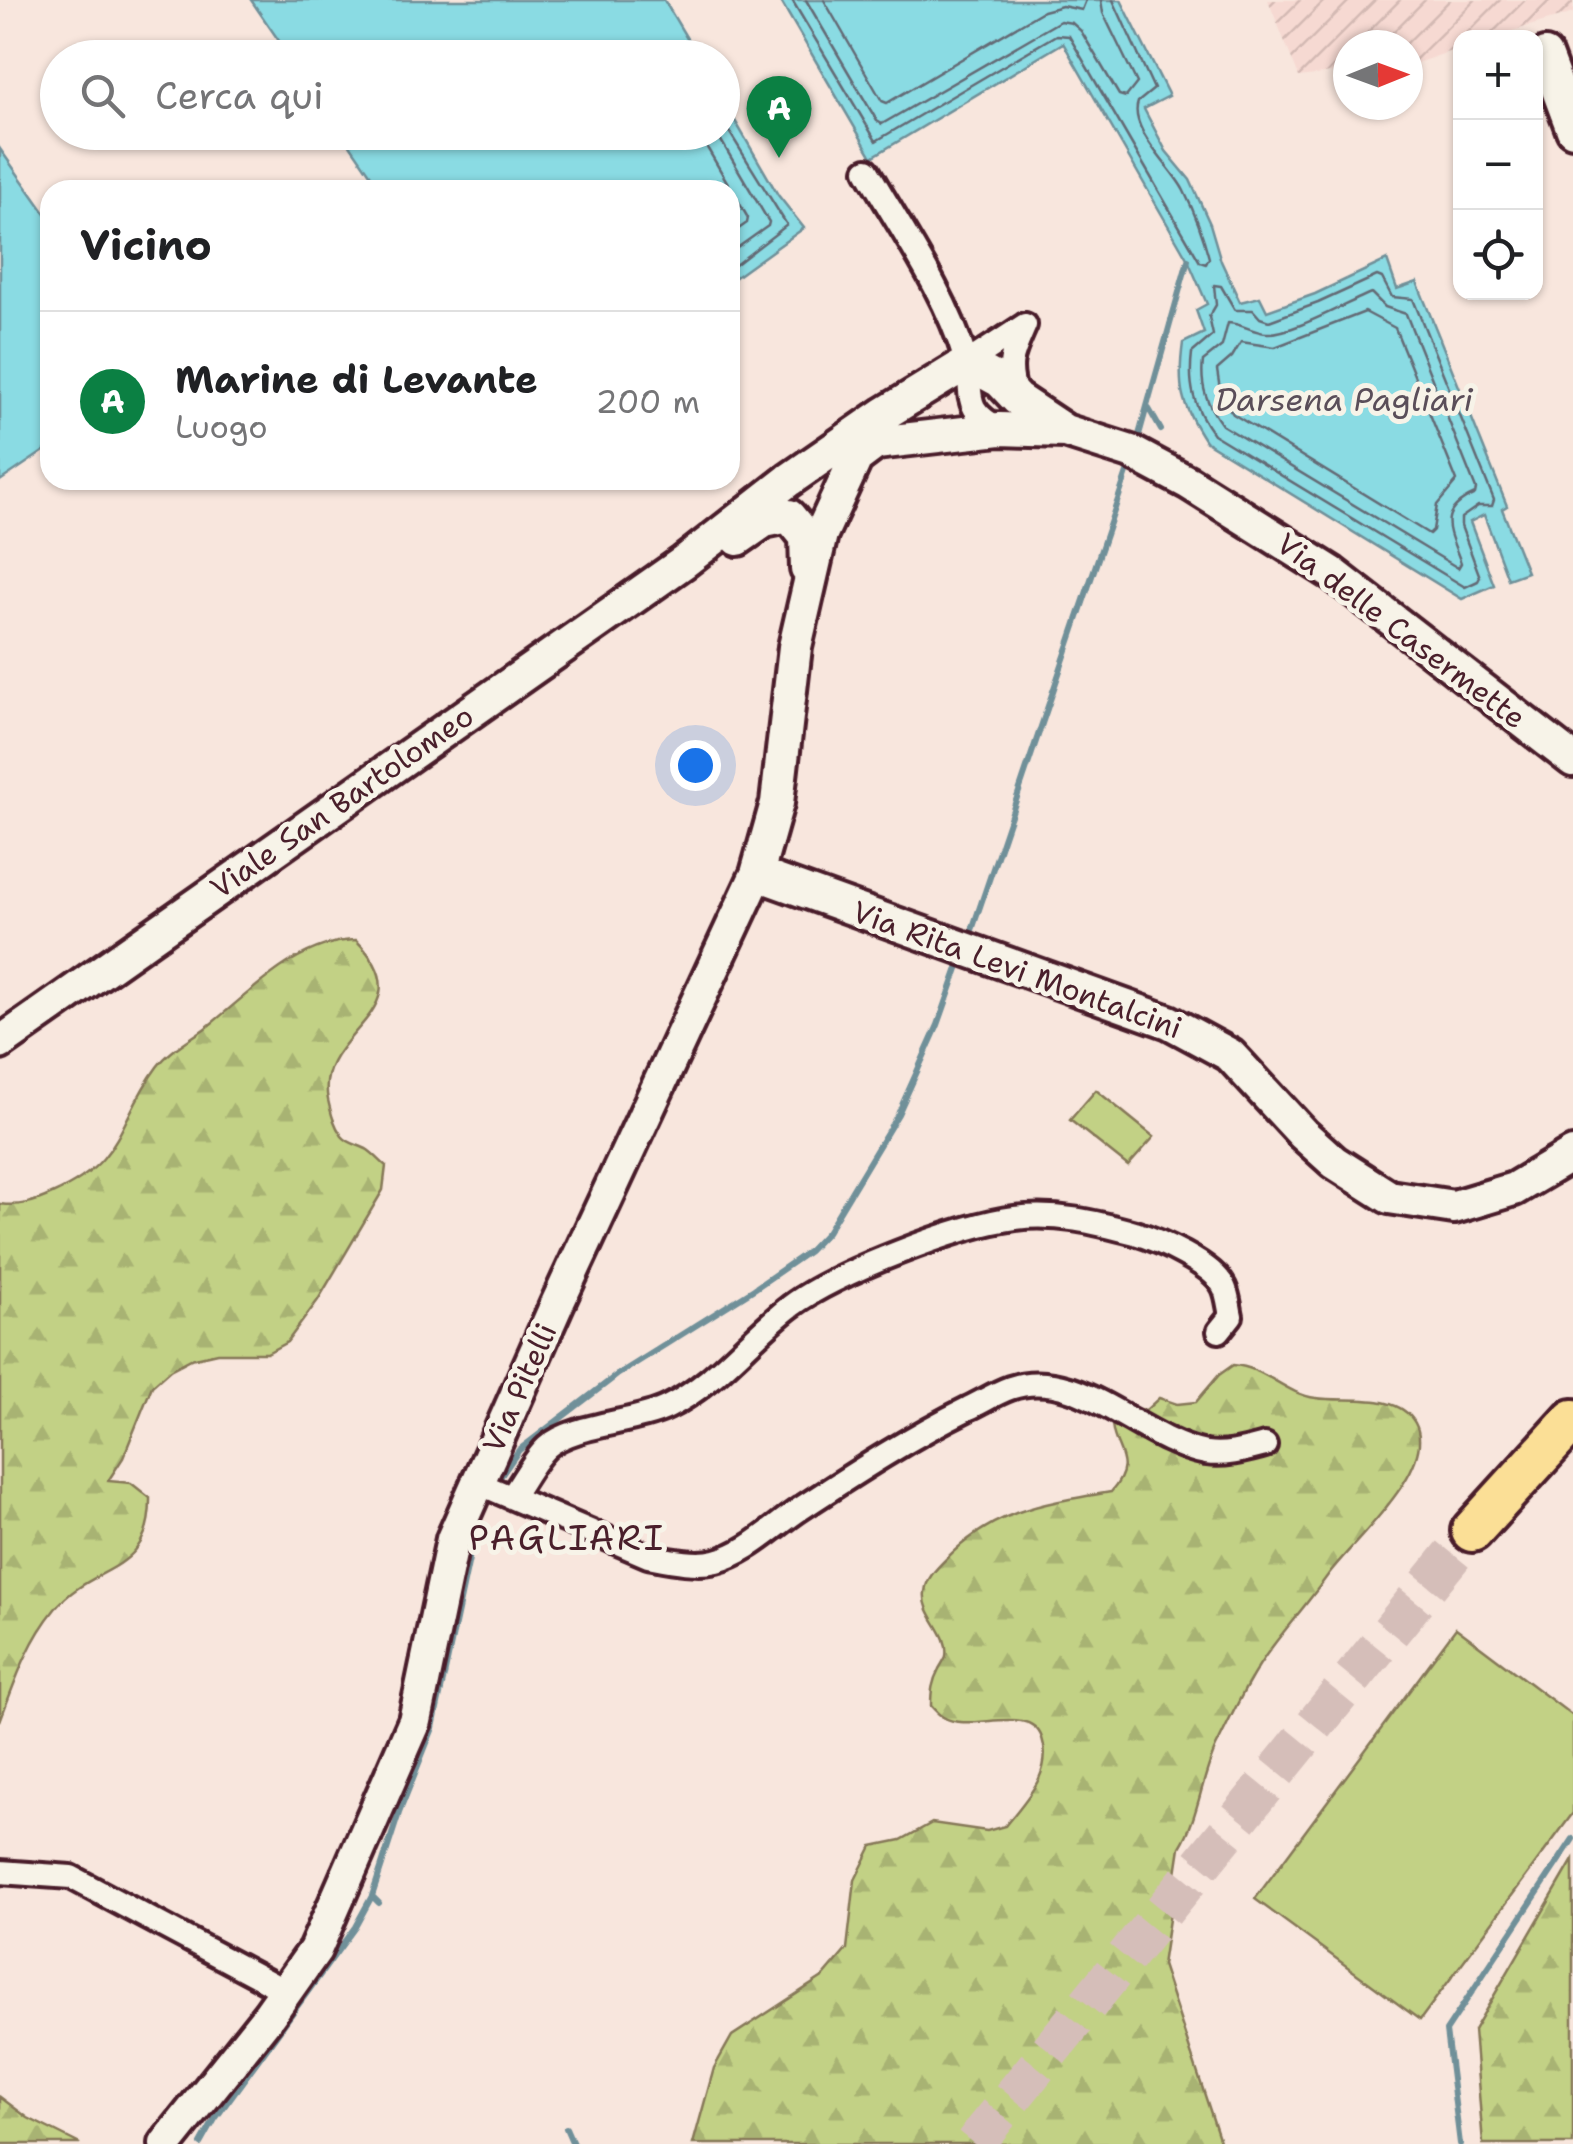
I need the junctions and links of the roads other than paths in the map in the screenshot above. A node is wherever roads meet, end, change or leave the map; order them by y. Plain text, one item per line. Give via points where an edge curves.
1 (1551, 53) edge
2 (1562, 119) edge
3 (867, 170) dead end
4 (967, 363) junction
5 (1017, 399) junction
6 (1000, 429) junction
7 (1065, 430) junction
8 (764, 521) joint
9 (684, 562) junction
10 (807, 599) junction
11 (1573, 760) edge
12 (757, 874) junction
13 (0, 1042) edge
14 (1573, 1154) edge
15 (1219, 1331) dead end
16 (1573, 1420) edge
17 (1265, 1444) dead end
18 (494, 1489) junction
19 (1472, 1532) tunnel mouth
20 (0, 1872) edge
21 (287, 1992) junction
22 (166, 2144) edge

1 - 2 main road
3 - 4 street via 950,316
4 - 5 main road
4 - 5 street, Viale San Bartolomeo via 1025,326 1010,356
4 - 6 street via 973,408
4 - 9 main road, Viale San Bartolomeo via 789,480
5 - 7 main road
6 - 7 main road
6 - 10 main road, Via Pitelli via 866,451 821,534
7 - 11 main road, Via delle Casermette via 1190,483 1332,573
8 - 9 main road, Viale San Bartolomeo via 701,564 692,568
8 - 10 main road, Via Pitelli via 789,516 804,531
9 - 13 main road, Viale San Bartolomeo
10 - 12 main road, Via Pitelli via 792,664 777,804
12 - 14 main road, Via Rita Levi Montalcini via 1170,1022 1230,1054 1302,1134 1389,1196 1454,1208 1514,1190
12 - 18 main road, Via Pitelli via 556,1304
15 - 18 street via 1231,1316 1224,1286 1184,1256 1093,1221 1013,1218 832,1282 794,1304 668,1408 550,1444
16 - 19 highway
17 - 18 street via 1208,1454 1074,1389 1047,1382 1012,1387 927,1428 715,1562 648,1556
18 - 21 main road, Via Pitelli via 453,1539 415,1721 314,1950
20 - 21 street via 71,1877
21 - 22 main road, Via Pitelli

